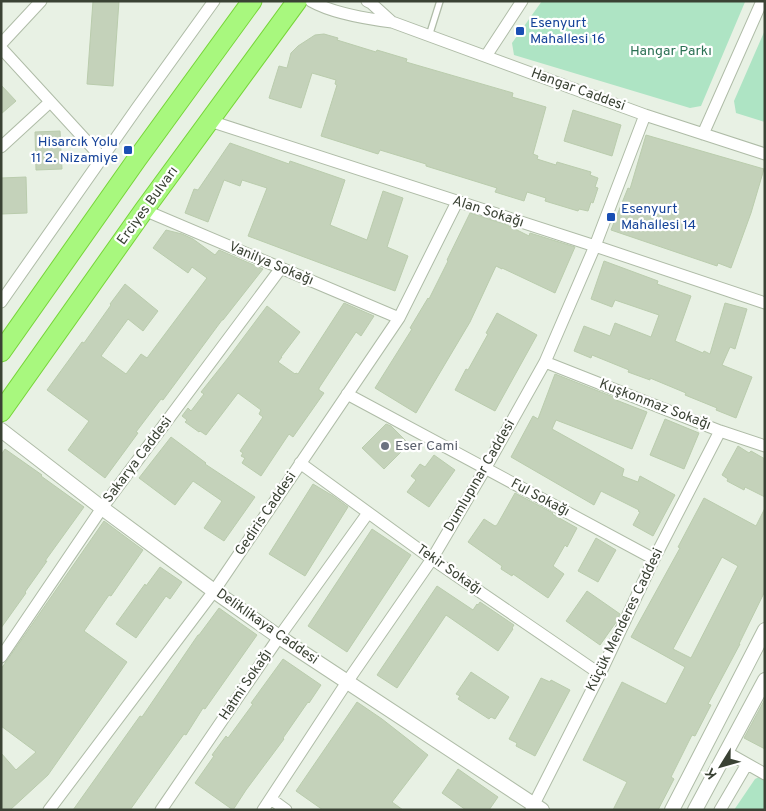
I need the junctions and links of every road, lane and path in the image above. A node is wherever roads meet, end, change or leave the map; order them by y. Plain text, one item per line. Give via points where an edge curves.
1 (41, 1) edge
2 (214, 1) edge
3 (252, 1) edge
4 (297, 1) edge
5 (311, 1) edge
6 (440, 1) edge
7 (522, 1) edge
8 (762, 1) edge
9 (370, 2) edge
10 (392, 22) junction
11 (429, 36) junction
12 (1, 46) edge
13 (486, 56) junction
14 (50, 102) junction
15 (645, 115) junction
16 (210, 121) junction
17 (702, 134) junction
18 (1, 147) edge
19 (765, 154) edge
20 (102, 158) junction
21 (458, 202) junction
22 (144, 210) junction
23 (595, 246) junction
24 (281, 268) junction
25 (1, 302) edge
26 (765, 303) edge
27 (398, 318) junction
28 (1, 352) edge
29 (545, 362) junction
30 (347, 394) junction
31 (1, 412) edge
32 (1, 430) edge
33 (720, 431) junction
34 (765, 446) edge
35 (300, 464) junction
36 (485, 469) junction
37 (102, 508) junction
38 (368, 513) junction
39 (432, 559) junction
40 (654, 559) junction
41 (214, 591) junction
42 (765, 630) edge
43 (279, 637) junction
44 (1, 657) edge
45 (600, 674) junction
46 (765, 680) edge
47 (348, 682) junction
48 (726, 752) junction
49 (747, 764) junction
50 (765, 774) edge
51 (271, 799) junction
52 (536, 808) edge
53 (49, 810) edge
54 (161, 810) edge
55 (263, 810) edge
56 (286, 810) edge
57 (672, 810) edge
58 (695, 810) edge
59 (720, 810) edge

1 - 12 street
2 - 20 street
3 - 28 highway
4 - 16 highway, Erciyes Bulvarı
5 - 10 street, Hangar Caddesi via 369,19
6 - 11 lane
7 - 13 street
8 - 17 street
9 - 10 street, Hangar Caddesi
10 - 11 street, Hangar Caddesi
11 - 13 street, Hangar Caddesi
12 - 14 street
13 - 15 street, Hangar Caddesi
14 - 18 street
14 - 20 street
15 - 17 street, Hangar Caddesi
15 - 23 street, Dumlupınar Caddesi
16 - 21 street, Alan Sokağı
16 - 22 highway, Erciyes Bulvarı
17 - 19 street, Hangar Caddesi
20 - 25 street
21 - 23 street, Alan Sokağı
21 - 27 street, Gediris Caddesi
22 - 24 street, Vanilya Sokağı
22 - 31 highway, Erciyes Bulvarı
23 - 26 street, Alan Sokağı
23 - 29 street, Dumlupınar Caddesi
24 - 27 street, Vanilya Sokağı
24 - 37 street, Sakarya Caddesi
27 - 30 street, Gediris Caddesi
29 - 33 street, Kuşkonmaz Sokağı
29 - 36 street, Dumlupınar Caddesi
30 - 35 street, Gediris Caddesi
30 - 36 street, Ful Sokağı
32 - 37 street, Deliklikaya Caddesi
33 - 34 street, Kuşkonmaz Sokağı
33 - 40 street, Küçük Menderes Caddesi
35 - 38 street, Tekir Sokağı
35 - 41 street, Gediris Caddesi
36 - 39 street, Dumlupınar Caddesi
36 - 40 street, Ful Sokağı
37 - 41 street, Deliklikaya Caddesi
37 - 44 street, Sakarya Caddesi
38 - 39 street, Tekir Sokağı
38 - 43 street, Hatmi Sokağı
39 - 45 street, Tekir Sokağı
39 - 47 street, Dumlupınar Caddesi
40 - 45 street, Küçük Menderes Caddesi
41 - 43 street, Deliklikaya Caddesi
41 - 53 street, Gediris Caddesi
42 - 57 street
43 - 47 street, Deliklikaya Caddesi
43 - 54 street, Hatmi Sokağı
45 - 52 street, Küçük Menderes Caddesi
46 - 48 street
47 - 51 street, Dumlupınar Caddesi
47 - 52 street, Deliklikaya Caddesi
48 - 49 street
48 - 58 street
49 - 50 street
49 - 59 street
51 - 55 street, Dumlupınar Caddesi
51 - 56 street

